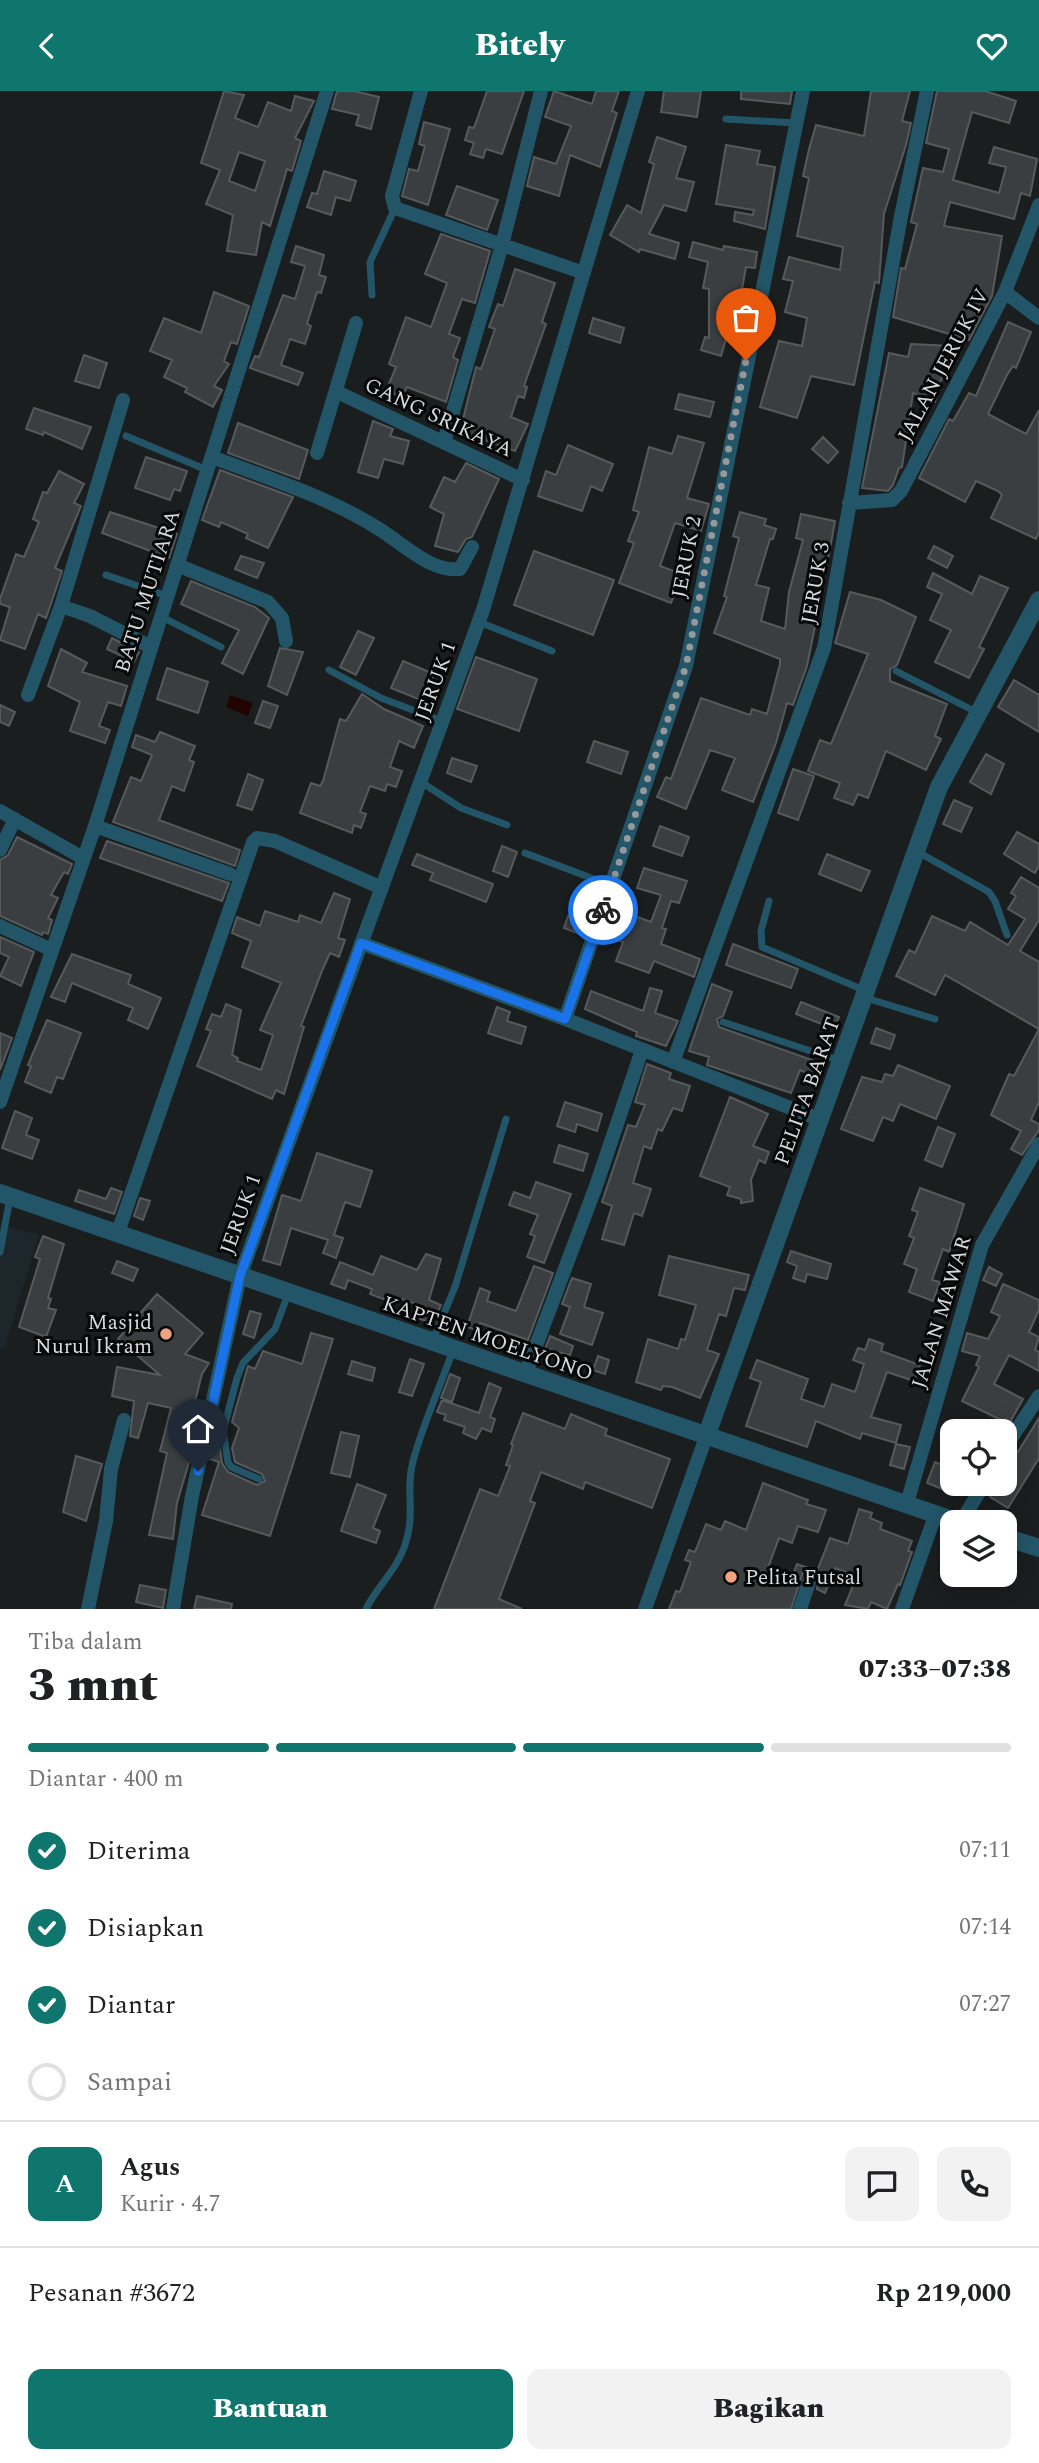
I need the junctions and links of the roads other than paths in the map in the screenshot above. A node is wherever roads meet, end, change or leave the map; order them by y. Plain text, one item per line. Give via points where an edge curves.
1 (327, 91) edge
2 (421, 91) edge
3 (541, 91) edge
4 (638, 91) edge
5 (803, 91) edge
6 (927, 91) edge
7 (726, 119) dead end
8 (796, 123) junction
9 (1039, 205) edge
10 (395, 208) junction
11 (502, 245) junction
12 (584, 273) junction
13 (1005, 292) junction
14 (372, 295) dead end
15 (1039, 318) edge
16 (356, 323) dead end
17 (337, 392) junction
18 (123, 400) dead end
19 (126, 436) dead end
20 (444, 442) junction
21 (317, 453) dead end
22 (210, 463) junction
23 (523, 480) junction
24 (849, 503) junction
25 (472, 547) dead end
26 (177, 565) junction
27 (106, 575) dead end
28 (167, 596) junction
29 (1039, 600) edge
30 (61, 606) junction
31 (160, 616) junction
32 (479, 622) junction
33 (286, 641) dead end
34 (151, 647) junction
35 (221, 647) dead end
36 (552, 651) dead end
37 (329, 670) dead end
38 (896, 671) dead end
39 (28, 695) dead end
40 (979, 713) junction
41 (443, 721) junction
42 (421, 782) junction
43 (0, 811) edge
44 (15, 820) junction
45 (507, 825) dead end
46 (95, 826) junction
47 (0, 850) edge
48 (916, 851) junction
49 (525, 853) dead end
50 (83, 858) junction
51 (230, 874) dead end
52 (611, 885) junction
53 (382, 888) junction
54 (769, 901) dead end
55 (0, 926) edge
56 (1007, 935) dead end
57 (361, 943) junction
58 (52, 950) junction
59 (866, 994) junction
60 (565, 1019) junction
61 (935, 1019) dead end
62 (723, 1022) dead end
63 (642, 1050) junction
64 (673, 1062) junction
65 (842, 1062) junction
66 (1, 1097) edge
67 (506, 1119) dead end
68 (821, 1120) junction
69 (1039, 1145) edge
70 (5, 1195) edge
71 (117, 1235) junction
72 (0, 1252) edge
73 (240, 1276) junction
74 (288, 1293) junction
75 (431, 1343) junction
76 (453, 1350) junction
77 (524, 1375) junction
78 (1039, 1396) edge
79 (124, 1420) dead end
80 (1017, 1429) edge
81 (705, 1437) junction
82 (259, 1479) dead end
83 (907, 1503) junction
84 (936, 1513) junction
85 (940, 1515) edge
86 (1017, 1541) edge
87 (1039, 1548) edge
88 (810, 1579) dead end
89 (88, 1609) edge
90 (173, 1609) edge
91 (366, 1609) edge
92 (645, 1609) edge
93 (800, 1609) edge
94 (902, 1609) edge

1 - 22 street, BATU MUTIARA
2 - 10 street via 392,196
3 - 11 street
4 - 12 street, JERUK 1
5 - 8 street, JERUK 2
6 - 24 street, JERUK 3
7 - 8 lane
8 - 52 street, JERUK 2 via 686,666
9 - 13 street, JALAN JERUK IV
10 - 11 street
10 - 14 lane via 370,262
11 - 12 street
11 - 20 street
12 - 23 street, JERUK 1
13 - 15 street
13 - 24 street, JALAN JERUK IV via 901,491 892,500
16 - 17 street
17 - 20 street, GANG SRIKAYA
17 - 21 street
18 - 30 street
19 - 22 lane
20 - 23 street, GANG SRIKAYA
22 - 25 street via 354,515 443,567 460,569
22 - 26 street, BATU MUTIARA
23 - 32 street, JERUK 1
24 - 64 street, JERUK 3 via 824,648
26 - 28 street, BATU MUTIARA
26 - 33 street via 268,602 282,618
27 - 28 lane
28 - 31 street, BATU MUTIARA
29 - 40 street, PELITA BARAT
30 - 34 street
30 - 39 street
31 - 34 street, BATU MUTIARA
31 - 35 lane
32 - 36 lane
32 - 41 street, JERUK 1
34 - 46 street, BATU MUTIARA
37 - 41 lane via 381,698
38 - 40 lane
40 - 48 street, PELITA BARAT via 939,787
41 - 42 street, JERUK 1
42 - 45 lane via 461,808
42 - 53 street, JERUK 1
43 - 44 street
44 - 47 street
44 - 50 street
46 - 50 street, BATU MUTIARA
46 - 51 street
48 - 56 lane via 989,892
48 - 59 street, PELITA BARAT
49 - 52 lane
50 - 58 street, BATU MUTIARA
52 - 60 street, JERUK 2
53 - 57 street, JERUK 1
53 - 71 street via 275,841 257,838 253,842
54 - 59 lane via 762,947
55 - 58 street
57 - 60 street
57 - 73 street, JERUK 1
58 - 66 street, BATU MUTIARA
59 - 61 lane
59 - 65 street, PELITA BARAT
60 - 63 street
62 - 65 lane
63 - 64 street
63 - 77 street
64 - 68 street
65 - 68 street, PELITA BARAT
67 - 75 lane via 455,1287
68 - 81 street, PELITA BARAT
69 - 83 street, JALAN MAWAR via 982,1245
70 - 71 street, KAPTEN MOELYONO
70 - 72 lane
71 - 73 street, KAPTEN MOELYONO
73 - 74 street, KAPTEN MOELYONO
73 - 90 street, JERUK 1 via 192,1496
74 - 75 street, KAPTEN MOELYONO
74 - 82 lane via 270,1338 243,1363 223,1431 231,1467
75 - 76 street, KAPTEN MOELYONO
76 - 77 street, KAPTEN MOELYONO
76 - 91 lane via 413,1461 409,1483 412,1524 404,1548
77 - 81 street, KAPTEN MOELYONO
78 - 80 street
79 - 89 street via 111,1469
81 - 83 street, KAPTEN MOELYONO
81 - 92 street, PELITA BARAT
83 - 84 street, KAPTEN MOELYONO
84 - 85 street, KAPTEN MOELYONO
84 - 94 street
86 - 87 street
88 - 93 street

